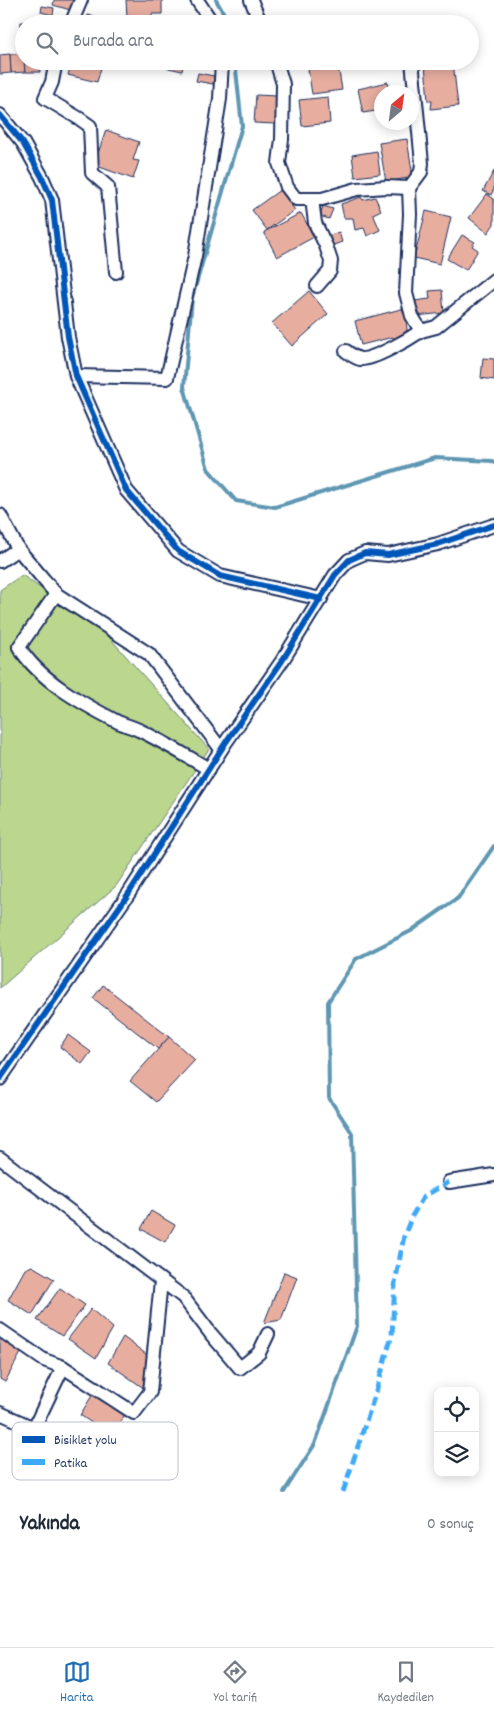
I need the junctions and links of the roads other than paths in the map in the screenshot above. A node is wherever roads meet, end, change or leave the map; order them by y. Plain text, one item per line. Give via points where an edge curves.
1 (81, 0) edge
2 (197, 0) edge
3 (251, 0) edge
4 (75, 15) edge
5 (207, 15) edge
6 (257, 15) edge
7 (54, 70) edge
8 (222, 70) edge
9 (279, 70) edge
10 (413, 70) edge
11 (0, 115) edge
12 (410, 188) junction
13 (312, 199) junction
14 (116, 272) dead end
15 (494, 280) edge
16 (317, 286) dead end
17 (421, 331) junction
18 (346, 351) dead end
19 (76, 376) junction
20 (0, 515) edge
21 (494, 525) edge
22 (18, 549) junction
23 (0, 561) edge
24 (56, 594) junction
25 (320, 599) junction
26 (222, 749) junction
27 (209, 769) junction
28 (1, 1074) edge
29 (0, 1158) edge
30 (494, 1175) edge
31 (449, 1182) dead end
32 (162, 1282) junction
33 (0, 1330) edge
34 (268, 1334) dead end
35 (63, 1367) junction
36 (0, 1413) edge
37 (20, 1422) edge
38 (37, 1422) edge

1 - 4 street
2 - 5 street
3 - 6 street
7 - 14 street via 45,98 90,126 92,173 108,187
8 - 19 street via 220,99 195,256 167,378
9 - 13 street via 283,84 279,163 287,187 296,199
10 - 12 street via 422,163 421,172
11 - 19 street via 23,143 52,200 68,337
12 - 13 street via 357,189
12 - 17 street via 406,293 412,316
13 - 16 street via 315,224 331,261 330,271
15 - 17 street via 436,327
17 - 18 street via 368,358 358,359
19 - 25 street via 126,490 178,550 220,576
20 - 22 street
21 - 25 street via 438,544 388,555 364,553 348,560
22 - 23 street
22 - 24 street
24 - 26 street via 149,654
24 - 27 street via 19,647 25,657 45,677 76,698
25 - 26 street
26 - 27 street
27 - 28 street via 129,893
29 - 32 street
30 - 31 street
32 - 34 street via 183,1297 240,1368 259,1353
32 - 35 street via 150,1392 134,1413
33 - 35 street via 44,1360
35 - 38 street
36 - 37 street

